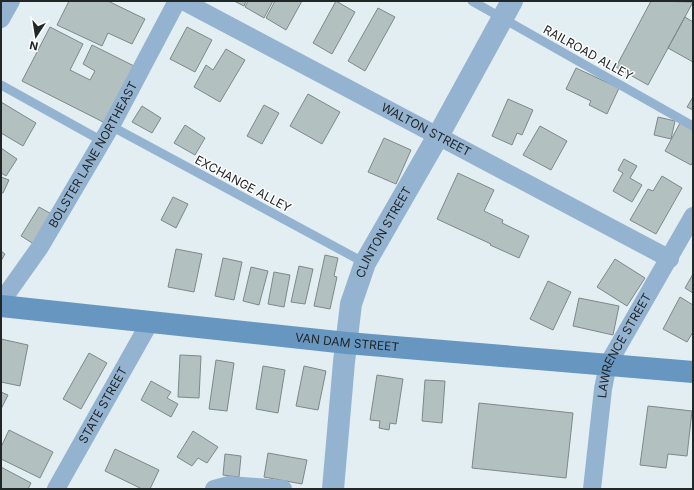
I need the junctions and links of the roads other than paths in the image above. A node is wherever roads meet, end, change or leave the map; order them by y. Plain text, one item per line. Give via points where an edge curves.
1 (11, 1) edge
2 (177, 1) edge
3 (183, 1) edge
4 (472, 1) edge
5 (508, 10) edge
6 (1, 19) edge
7 (1, 85) edge
8 (693, 126) edge
9 (107, 134) junction
10 (438, 136) junction
11 (693, 216) edge
12 (670, 259) junction
13 (365, 263) junction
14 (1, 302) edge
15 (1, 306) edge
16 (150, 322) junction
17 (347, 343) junction
18 (608, 364) junction
19 (693, 372) edge
20 (56, 489) edge
21 (214, 489) edge
22 (283, 489) edge
23 (333, 489) edge
24 (592, 489) edge

1 - 6 street
2 - 9 street, BOLSTER LANE NORTHEAST
3 - 10 street, WALTON STREET
4 - 5 lane, RAILROAD ALLEY
5 - 8 lane, RAILROAD ALLEY
5 - 10 street, CLINTON STREET
7 - 9 lane, EXCHANGE ALLEY
9 - 13 lane, EXCHANGE ALLEY
9 - 14 street, BOLSTER LANE NORTHEAST via 40,246
10 - 12 street, WALTON STREET
10 - 13 street, CLINTON STREET
11 - 12 street, LAWRENCE STREET
12 - 18 street, LAWRENCE STREET
13 - 17 street, CLINTON STREET via 351,304
15 - 16 main road, VAN DAM STREET
16 - 17 main road, VAN DAM STREET
16 - 20 street, STATE STREET
17 - 18 main road, VAN DAM STREET
17 - 23 street, CLINTON STREET
18 - 19 main road, VAN DAM STREET
18 - 24 street, LAWRENCE STREET
21 - 22 street via 229,485

